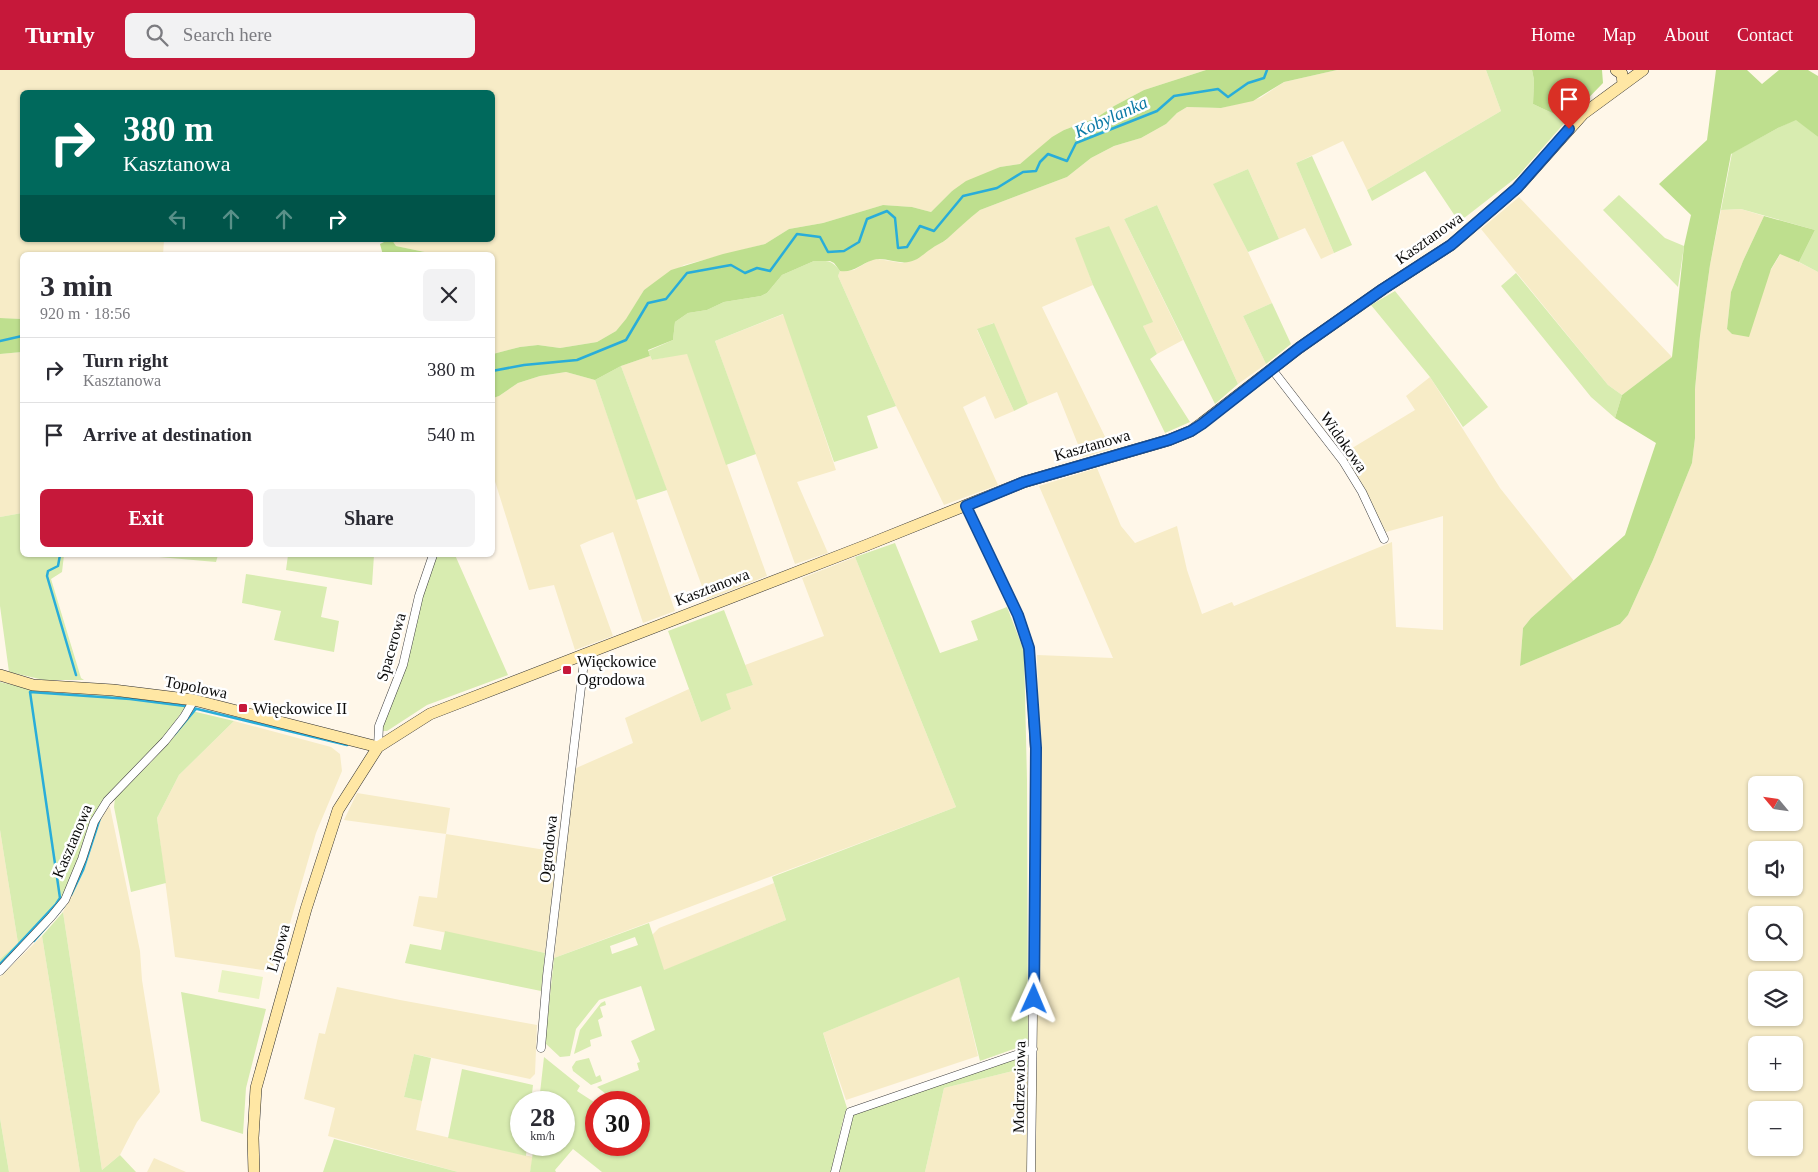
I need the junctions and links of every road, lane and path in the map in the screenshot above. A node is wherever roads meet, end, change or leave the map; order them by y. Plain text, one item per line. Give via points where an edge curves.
1 (1616, 70) edge
2 (1643, 70) edge
3 (1623, 84) junction
4 (1271, 368) junction
5 (966, 506) junction
6 (1384, 539) dead end
7 (432, 557) edge
8 (585, 653) junction
9 (0, 675) edge
10 (194, 700) junction
11 (378, 747) junction
12 (0, 971) edge
13 (541, 1048) dead end
14 (1033, 1049) junction
15 (254, 1172) edge
16 (835, 1172) edge
17 (1031, 1172) edge

1 - 3 street via 1622,74
2 - 3 street, Kasztanowa
3 - 4 street, Kasztanowa via 1583,114 1517,188 1464,235
4 - 5 street, Kasztanowa via 1191,431 1024,482
4 - 6 street, Widokowa via 1343,462 1362,492
5 - 8 street, Kasztanowa
5 - 14 street, Modrzewiowa via 1018,615 1029,648 1036,748
7 - 11 street, Spacerowa via 419,596 403,665 379,726
8 - 11 street, Kasztanowa via 430,714
8 - 13 street, Ogrodowa
9 - 10 street, Topolowa via 33,685 114,690
10 - 11 street, Topolowa
10 - 12 street, Kasztanowa via 165,741 107,801 94,822 65,900
11 - 15 street, Lipowa via 338,810 292,957 256,1088
14 - 16 street via 850,1112
14 - 17 street, Modrzewiowa

